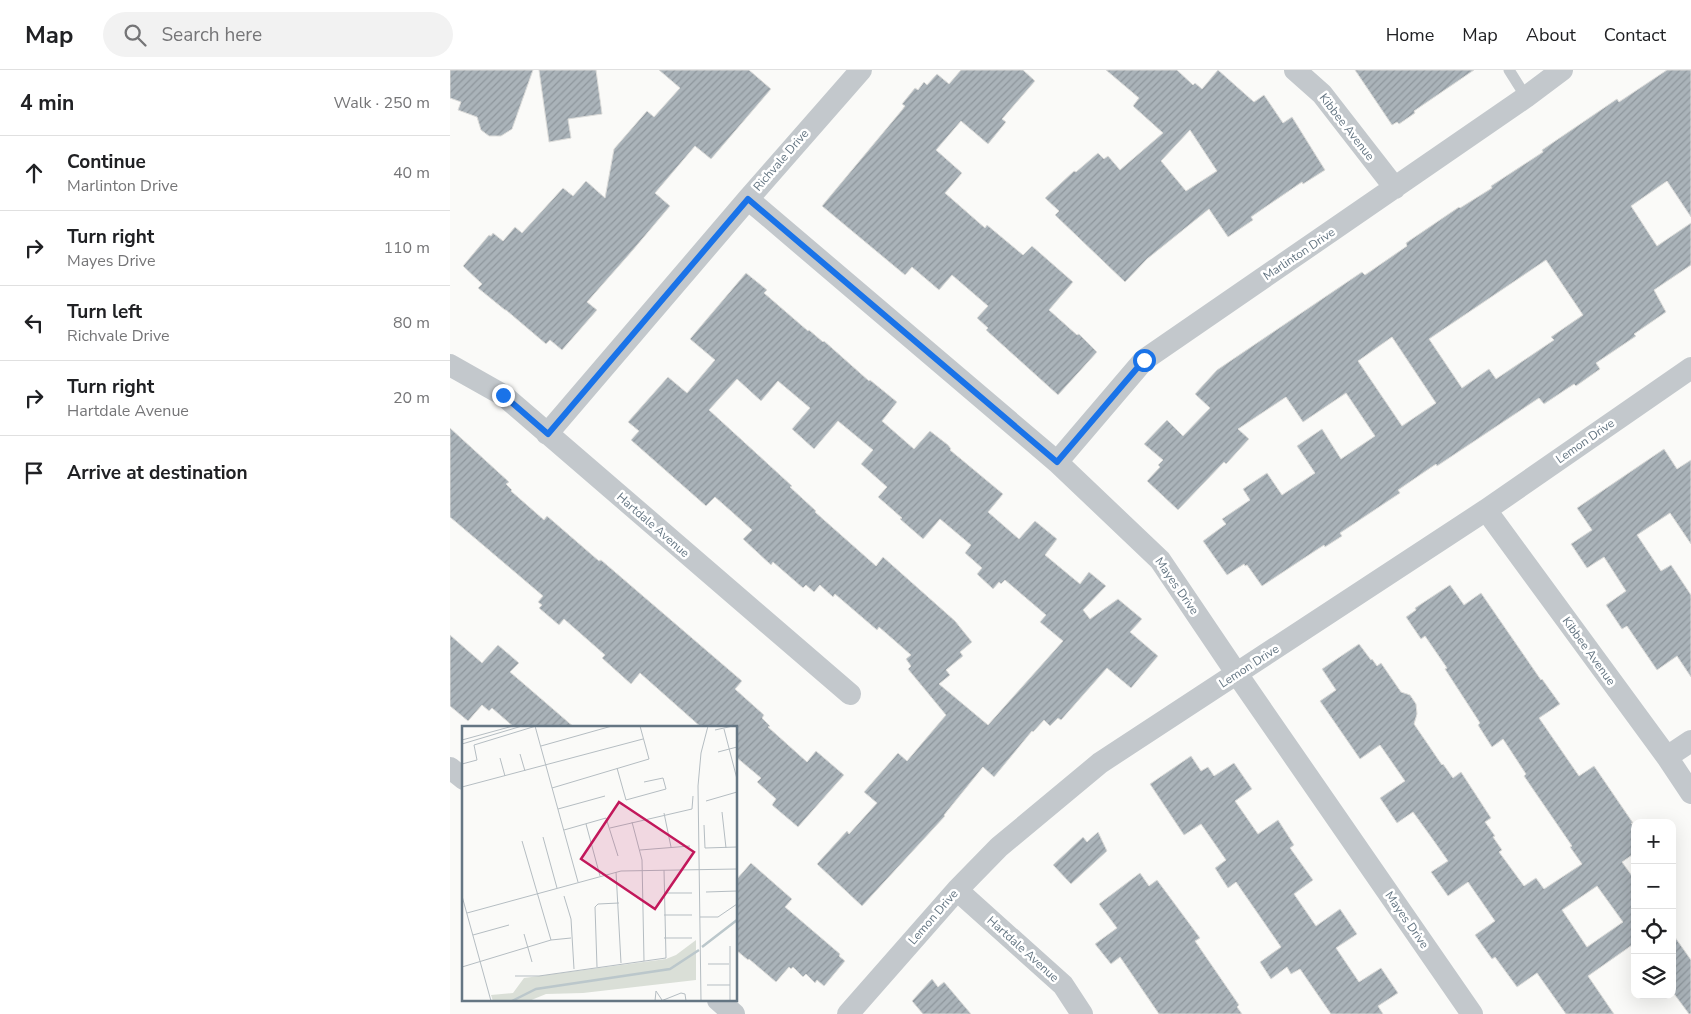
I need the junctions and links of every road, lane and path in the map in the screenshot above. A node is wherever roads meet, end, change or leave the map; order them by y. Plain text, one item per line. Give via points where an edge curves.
1 (861, 70) edge
2 (1295, 70) edge
3 (1509, 70) edge
4 (1562, 70) edge
5 (1526, 97) junction
6 (1395, 188) junction
7 (748, 199) junction
8 (450, 365) edge
9 (1691, 368) edge
10 (548, 434) junction
11 (1057, 462) junction
12 (1486, 510) junction
13 (1237, 674) junction
14 (850, 694) dead end
15 (1691, 741) edge
16 (1667, 757) junction
17 (450, 768) edge
18 (462, 778) edge
19 (1691, 793) edge
20 (957, 890) junction
21 (720, 1002) edge
22 (734, 1014) edge
23 (848, 1014) edge
24 (1082, 1014) edge
25 (1472, 1014) edge

1 - 7 street, Richvale Drive
2 - 6 street, Kibbee Avenue via 1322,94
3 - 5 lane
4 - 5 street, Marlinton Drive
5 - 6 street, Marlinton Drive
6 - 11 street, Marlinton Drive via 1144,360
7 - 10 street, Richvale Drive
7 - 11 street, Mayes Drive
8 - 10 street, Hartdale Avenue via 503,395
9 - 12 street, Lemon Drive
10 - 14 street, Hartdale Avenue
11 - 13 street, Mayes Drive via 1160,560
12 - 13 street, Lemon Drive
12 - 16 street, Kibbee Avenue
13 - 20 street, Lemon Drive via 1100,763 999,847
13 - 25 street, Mayes Drive
15 - 16 street
16 - 19 street, Kibbee Avenue
17 - 18 street
20 - 23 street, Lemon Drive
20 - 24 street, Hartdale Avenue via 1063,985
21 - 22 street

